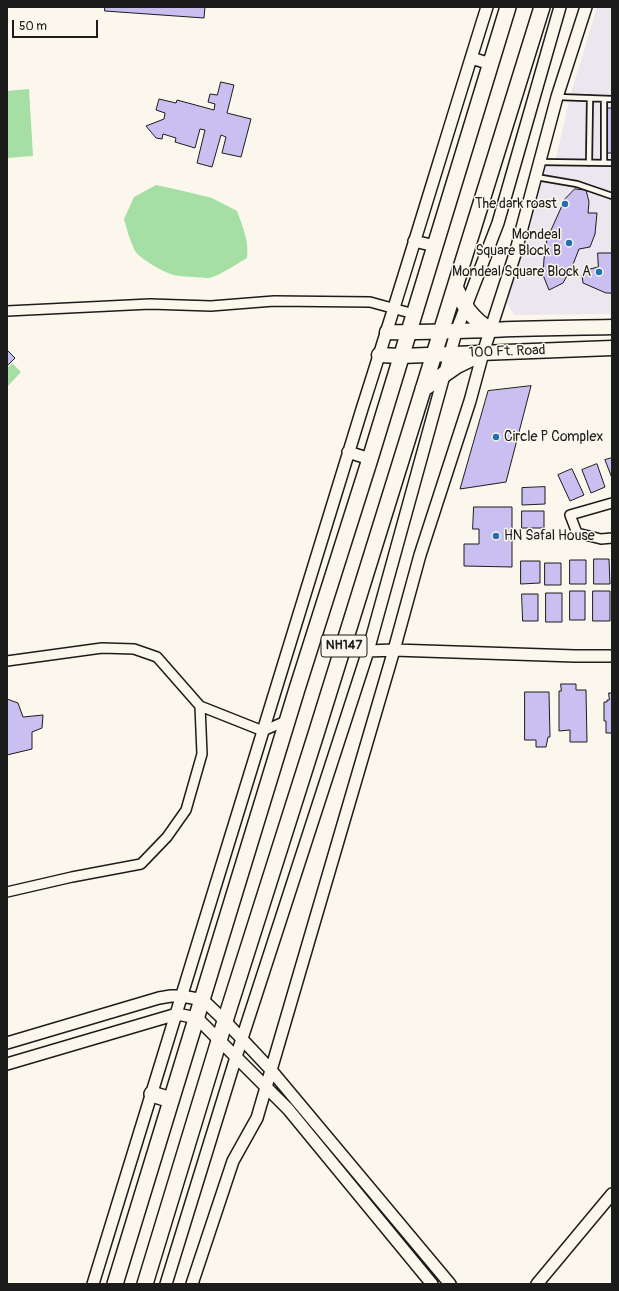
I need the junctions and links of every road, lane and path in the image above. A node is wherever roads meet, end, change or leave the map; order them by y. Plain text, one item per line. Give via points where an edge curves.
1 (487, 7) edge
2 (508, 7) edge
3 (542, 7) edge
4 (560, 7) edge
5 (586, 7) edge
6 (471, 58) junction
7 (491, 64) junction
8 (557, 97) junction
9 (590, 98) junction
10 (604, 99) junction
11 (612, 99) edge
12 (538, 162) junction
13 (589, 163) junction
14 (604, 163) junction
15 (612, 163) edge
16 (535, 177) junction
17 (612, 196) edge
18 (414, 241) junction
19 (435, 246) junction
20 (455, 287) junction
21 (465, 307) junction
22 (394, 308) junction
23 (7, 311) edge
24 (414, 314) junction
25 (612, 327) edge
26 (490, 330) junction
27 (387, 332) junction
28 (441, 332) junction
29 (456, 332) junction
30 (409, 333) junction
31 (612, 348) edge
32 (483, 353) junction
33 (450, 354) junction
34 (379, 355) junction
35 (434, 355) junction
36 (401, 356) junction
37 (444, 375) junction
38 (423, 389) junction
39 (348, 452) junction
40 (370, 459) junction
41 (612, 503) edge
42 (612, 538) edge
43 (394, 650) junction
44 (368, 651) junction
45 (612, 656) edge
46 (7, 661) edge
47 (200, 706) junction
48 (288, 720) junction
49 (263, 732) junction
50 (7, 892) edge
51 (182, 996) junction
52 (202, 1000) junction
53 (177, 1014) junction
54 (197, 1018) junction
55 (225, 1021) junction
56 (219, 1040) junction
57 (242, 1040) junction
58 (7, 1043) edge
59 (236, 1057) junction
60 (7, 1064) edge
61 (270, 1070) junction
62 (266, 1087) junction
63 (152, 1094) junction
64 (171, 1100) junction
65 (612, 1194) edge
66 (93, 1284) edge
67 (115, 1284) edge
68 (145, 1284) edge
69 (166, 1284) edge
70 (192, 1284) edge
71 (432, 1284) edge
72 (450, 1284) edge
73 (537, 1284) edge

1 - 6 street
2 - 7 highway, NH147
3 - 20 highway, NH147
4 - 21 street via 498,223
5 - 8 street
6 - 7 street
6 - 18 street
7 - 19 highway, NH147
8 - 9 lane
8 - 12 street
9 - 10 lane
9 - 13 lane
10 - 11 lane
10 - 14 lane
12 - 13 lane
12 - 16 street
13 - 14 lane
14 - 15 lane
16 - 17 lane via 577,184
16 - 26 street via 515,254
18 - 19 street
18 - 22 street
19 - 24 highway, NH147
20 - 21 highway
20 - 28 highway, NH147
21 - 26 highway via 478,322
21 - 29 street
22 - 23 street via 370,302 274,300 211,306 150,304
22 - 24 street
22 - 27 street
24 - 30 highway, NH147
25 - 26 main road, 100 Ft. Road
26 - 29 main road, 100 Ft. Road
26 - 32 street
27 - 30 main road, 100 Ft. Road
27 - 34 street
28 - 29 main road, 100 Ft. Road
28 - 30 main road, 100 Ft. Road
28 - 35 highway, NH147
29 - 33 street
30 - 36 highway, NH147
31 - 32 main road, 100 Ft. Road
32 - 33 main road, 100 Ft. Road
32 - 37 highway
32 - 43 street via 420,555
33 - 35 main road, 100 Ft. Road
33 - 37 street
34 - 36 main road, 100 Ft. Road
34 - 39 street
35 - 36 main road, 100 Ft. Road
35 - 38 highway, NH147
36 - 40 highway, NH147
37 - 38 highway
37 - 44 street
38 - 55 highway, NH147
39 - 40 street
39 - 49 street
40 - 48 highway, NH147
41 - 42 street via 570,515 577,533 601,539
43 - 44 street
43 - 45 street
43 - 61 street
44 - 57 street
46 - 47 street via 102,648 134,649 157,657
47 - 49 street
47 - 50 street via 202,754 186,810 167,836 141,864
48 - 49 street
48 - 52 highway, NH147
49 - 51 street
51 - 52 street
51 - 53 street
51 - 58 street via 159,998
52 - 54 highway, NH147
52 - 55 street
53 - 54 street
53 - 60 street
53 - 63 street
54 - 56 street
54 - 64 highway, NH147
55 - 56 highway, NH147
55 - 57 street
56 - 59 street
56 - 68 highway, NH147
57 - 59 street
57 - 61 street
59 - 62 street
59 - 69 street
61 - 62 street
61 - 72 street
62 - 70 street via 257,1118 233,1161
62 - 71 street via 288,1109
63 - 64 highway
63 - 66 street
64 - 67 highway, NH147
65 - 73 street

